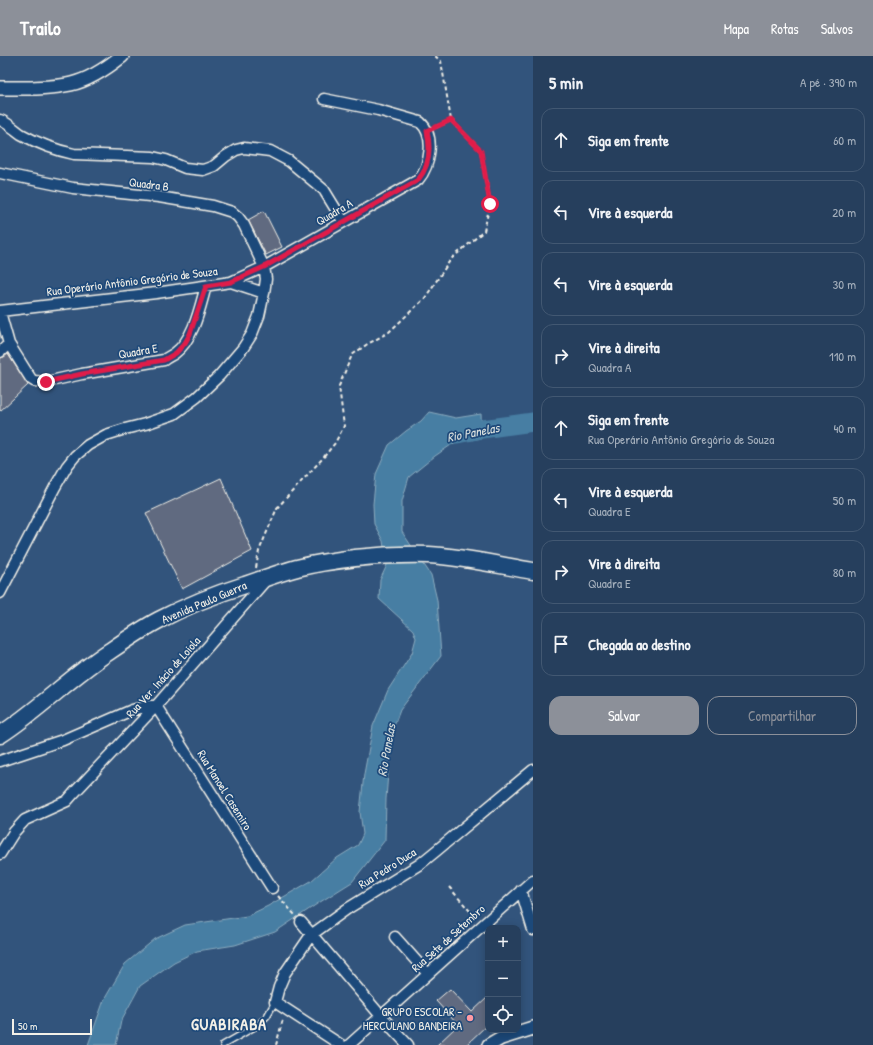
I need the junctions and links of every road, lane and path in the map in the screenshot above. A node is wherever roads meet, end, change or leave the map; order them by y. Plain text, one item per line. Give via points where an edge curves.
1 (122, 56) edge
2 (435, 56) edge
3 (0, 88) edge
4 (324, 99) dead end
5 (0, 120) edge
6 (451, 120) junction
7 (427, 131) junction
8 (0, 173) edge
9 (343, 221) junction
10 (264, 267) junction
11 (231, 282) junction
12 (206, 286) junction
13 (264, 293) junction
14 (0, 311) edge
15 (9, 344) junction
16 (0, 352) edge
17 (533, 571) edge
18 (262, 579) junction
19 (0, 594) edge
20 (156, 706) junction
21 (0, 735) edge
22 (0, 761) edge
23 (533, 770) edge
24 (0, 854) edge
25 (533, 880) edge
26 (449, 887) dead end
27 (272, 888) joint
28 (521, 890) junction
29 (301, 922) joint
30 (482, 925) junction
31 (533, 930) edge
32 (311, 935) junction
33 (395, 936) dead end
34 (428, 974) junction
35 (275, 1002) junction
36 (285, 1008) junction
37 (381, 1016) junction
38 (533, 1028) edge
39 (223, 1045) edge
40 (276, 1045) edge
41 (341, 1045) edge
42 (349, 1045) edge
43 (408, 1045) edge
44 (489, 1045) edge

1 - 3 street via 88,78 71,84 39,88
2 - 6 path via 441,61
4 - 7 street via 409,118 420,122
5 - 9 street via 28,138 61,151 74,154 153,157 196,170 208,169 236,150 244,148 270,151 289,161 324,190
6 - 7 path
6 - 18 path via 481,151 490,204 484,231 451,258 425,298 389,332 352,355 339,386 344,426 327,453 277,508 256,564
7 - 9 street, Quadra A via 430,140 429,158 418,180
8 - 10 street, Quadra B via 73,188 159,197 224,209 232,212 244,225
9 - 10 street, Quadra A
10 - 11 street, Rua Operário Antônio Gregório de Souza
10 - 13 street
11 - 12 street, Rua Operário Antônio Gregório de Souza
11 - 13 street
12 - 14 street, Rua Operário Antônio Gregório de Souza
12 - 15 street, Quadra E via 185,343 176,353 164,360 37,382 31,379
13 - 19 street via 259,316 243,348 197,397 174,414 106,435 75,456 55,487
14 - 15 street
15 - 16 street
17 - 18 main road, Avenida Paulo Guerra via 447,557 369,556 297,568
18 - 20 street, Rua Ver. Inácio de Loiola
18 - 21 main road, Avenida Paulo Guerra via 227,590 158,621 75,676
20 - 22 street via 132,710 63,740
20 - 24 street, Rua Ver. Inácio de Loiola via 67,801 25,820
20 - 27 street, Rua Manoel Casemiro
23 - 32 street, Rua Pedro Duca via 420,864 347,909
25 - 28 street, Rua Sete de Setembro
26 - 30 path
27 - 29 path
28 - 30 street, Rua Sete de Setembro
28 - 31 street
29 - 32 street
30 - 34 street, Rua Sete de Setembro
32 - 35 street, Rua Pedro Duca via 285,973
32 - 37 street
33 - 34 street
34 - 37 street, Rua Sete de Setembro
35 - 36 street
35 - 39 lane via 258,1025
36 - 40 path
36 - 41 street
37 - 42 street, Rua Sete de Setembro
37 - 43 street
38 - 44 street via 501,1038

